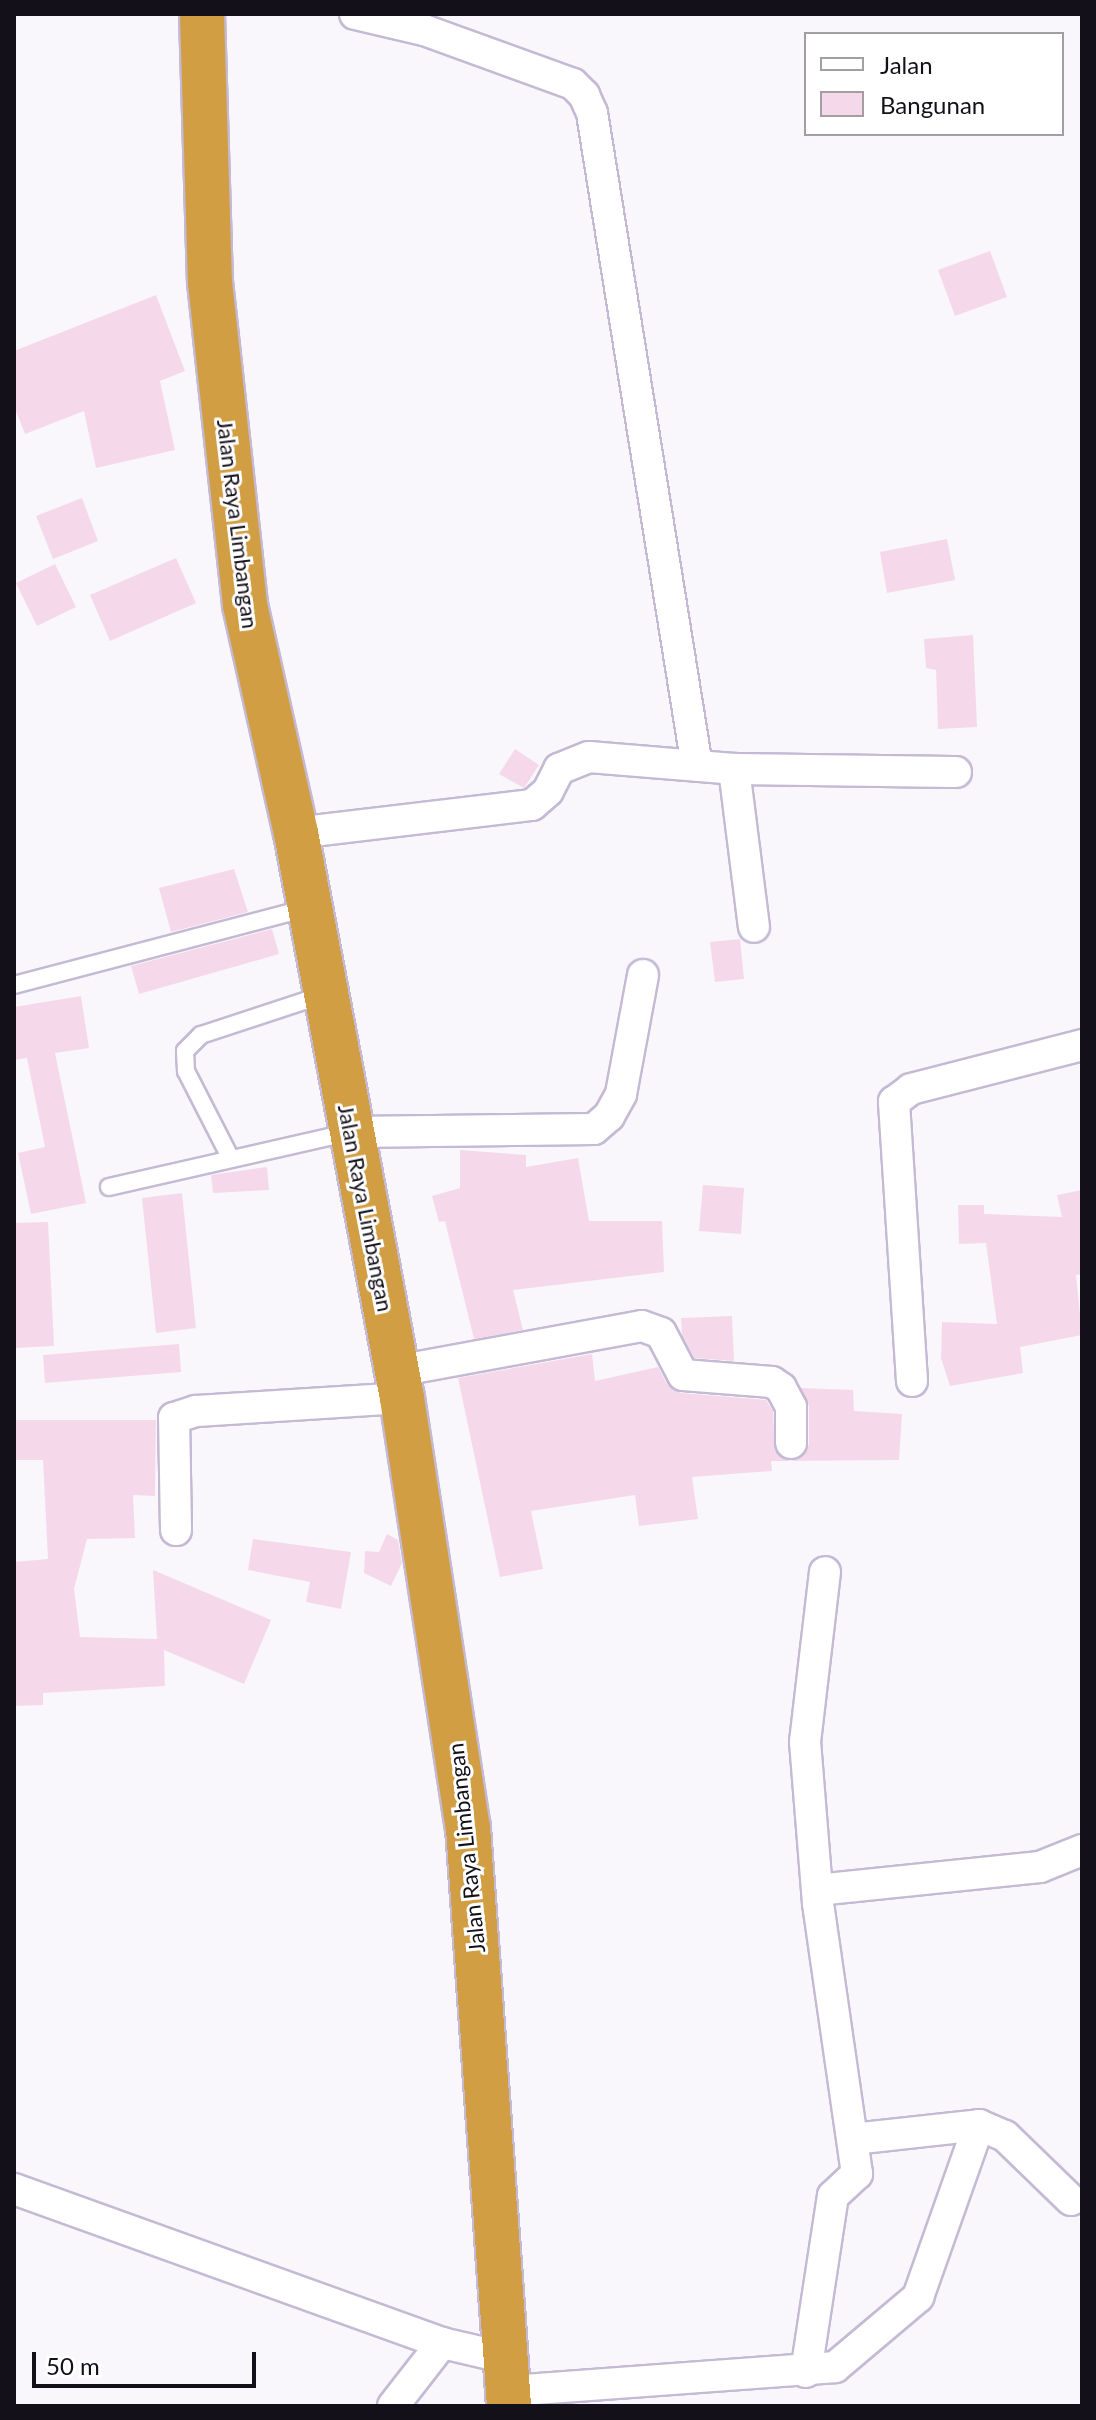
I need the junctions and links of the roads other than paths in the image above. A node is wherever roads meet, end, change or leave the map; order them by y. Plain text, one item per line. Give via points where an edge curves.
1 (202, 14) edge
2 (355, 14) edge
3 (697, 766) junction
4 (734, 769) junction
5 (956, 772) dead end
6 (296, 833) junction
7 (309, 907) junction
8 (754, 927) dead end
9 (643, 975) dead end
10 (14, 985) edge
11 (324, 994) junction
12 (1082, 1045) edge
13 (352, 1132) junction
14 (231, 1159) junction
15 (109, 1187) dead end
16 (912, 1381) dead end
17 (399, 1384) junction
18 (791, 1443) dead end
19 (176, 1530) dead end
20 (825, 1572) dead end
21 (1082, 1850) edge
22 (817, 1890) junction
23 (979, 2125) junction
24 (853, 2139) junction
25 (14, 2189) edge
26 (1071, 2200) dead end
27 (442, 2343) junction
28 (806, 2372) junction
29 (508, 2385) edge
30 (393, 2406) edge

1 - 6 highway, Jalan Raya Limbangan via 210,282 245,605
2 - 3 street via 424,30 573,84 584,95 592,113
3 - 4 street
3 - 6 street via 589,757 559,769 548,791 532,805
4 - 5 street
4 - 8 street
6 - 7 highway, Jalan Raya Limbangan
7 - 10 lane
7 - 11 highway, Jalan Raya Limbangan
9 - 13 street via 621,1094 594,1129
11 - 13 highway, Jalan Raya Limbangan
11 - 14 lane via 201,1035 185,1051 186,1071
12 - 16 street via 904,1091 894,1102
13 - 14 lane
13 - 17 highway, Jalan Raya Limbangan
14 - 15 lane
17 - 18 street via 642,1326 661,1333 683,1375 772,1382 781,1388 791,1407
17 - 19 street via 174,1418
17 - 29 highway, Jalan Raya Limbangan via 468,1828
20 - 22 street via 805,1742
21 - 22 street via 1040,1867
22 - 24 street
23 - 24 street
23 - 26 street via 1005,2136
23 - 28 street via 918,2297 843,2362
24 - 28 street via 857,2178 833,2196
25 - 27 street
27 - 29 street
27 - 30 street
28 - 29 street

